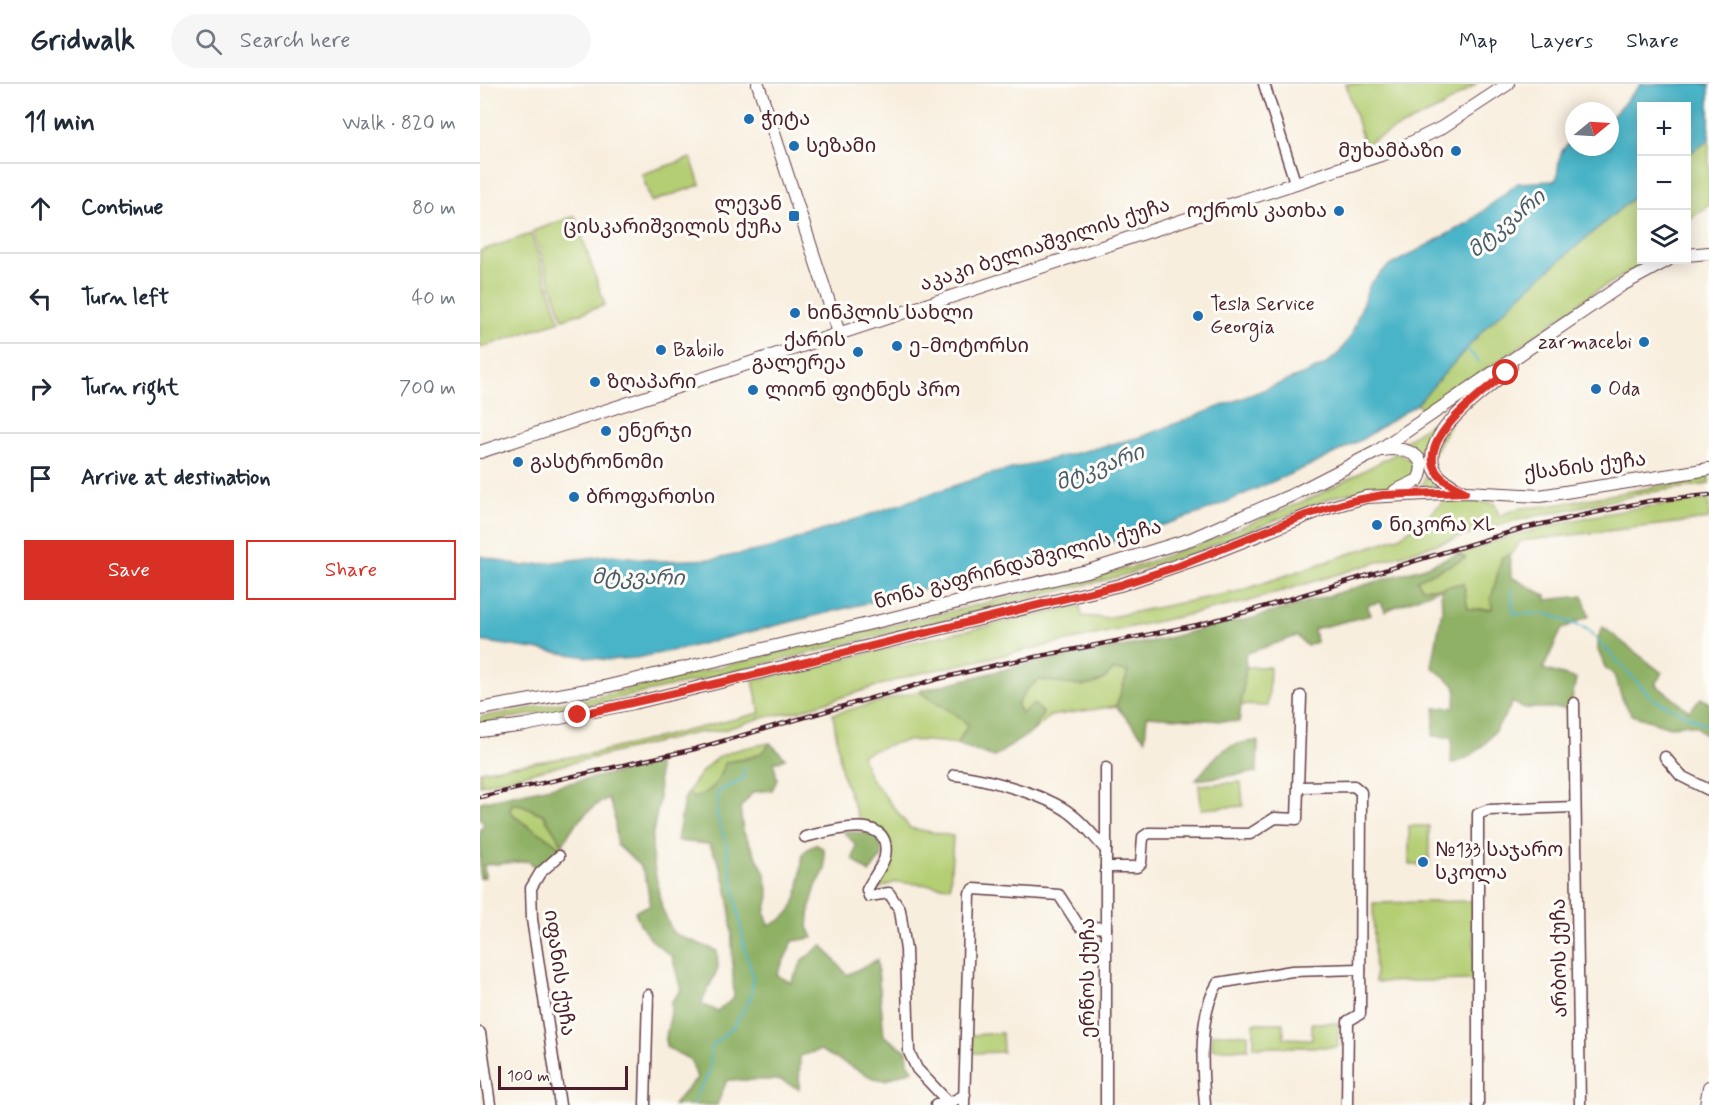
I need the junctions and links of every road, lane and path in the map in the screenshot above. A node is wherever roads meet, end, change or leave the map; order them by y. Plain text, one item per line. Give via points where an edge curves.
1 (758, 84) edge
2 (1264, 84) edge
3 (1508, 84) edge
4 (1295, 182) junction
5 (1709, 253) edge
6 (1691, 255) edge
7 (1661, 264) edge
8 (839, 333) junction
9 (1524, 352) junction
10 (480, 452) edge
11 (1376, 452) junction
12 (1709, 469) edge
13 (1465, 492) junction
14 (1383, 495) junction
15 (1301, 696) dead end
16 (1574, 703) dead end
17 (480, 709) edge
18 (480, 731) edge
19 (1665, 757) dead end
20 (1106, 768) dead end
21 (954, 775) dead end
22 (1299, 787) junction
23 (1709, 790) edge
24 (1575, 807) junction
25 (805, 837) dead end
26 (1106, 850) junction
27 (559, 856) dead end
28 (1106, 867) junction
29 (1106, 928) junction
30 (1360, 969) junction
31 (648, 995) dead end
32 (480, 1033) edge
33 (1709, 1087) edge
34 (964, 1100) edge
35 (950, 1104) edge
36 (490, 1105) edge
37 (560, 1105) edge
38 (645, 1105) edge
39 (936, 1105) edge
40 (1106, 1105) edge
41 (1205, 1105) edge
42 (1347, 1105) edge
43 (1478, 1105) edge
44 (1580, 1105) edge
45 (1706, 1105) edge

1 - 8 main road
2 - 4 street
3 - 4 main road, აკაკი ბელიაშვილის ქუჩა via 1441,128 1396,150
4 - 8 main road, აკაკი ბელიაშვილის ქუჩა
5 - 6 main road
7 - 9 main road via 1622,285
8 - 10 main road, აკაკი ბელიაშვილის ქუჩა
9 - 11 main road, ნონა გაფრინდაშვილის ქუჩა
9 - 13 main road via 1506,373 1466,406 1436,442 1436,471
11 - 14 main road via 1409,450 1419,459 1422,470 1413,484
11 - 17 main road, ნონა გაფრინდაშვილის ქუჩა via 1257,511 1191,539 1115,564 642,678
12 - 13 main road, ქსანის ქუჩა via 1546,495
13 - 14 main road, ნონა გაფრინდაშვილის ქუჩა
14 - 18 main road, ნონა გაფრინდაშვილის ქუჩა via 1324,509 1120,585 644,700
15 - 22 street
16 - 24 street, არბოს ქუჩა
19 - 23 street via 1681,776
20 - 26 street, ერწოს ქუჩა
21 - 26 street via 978,777 1055,804 1070,812
22 - 28 street via 1297,819 1275,818 1250,834 1149,833 1143,837 1142,863 1137,867
22 - 30 street via 1354,786 1362,792
24 - 43 street via 1488,810 1478,814
24 - 44 street, არბოს ქუჩა
25 - 35 street via 847,826 863,827 882,839 885,857 867,890 869,896 889,893 900,910 906,950 909,1052 917,1069
26 - 28 street, ერწოს ქუჩა
27 - 37 street, იფანის ქუჩა via 540,873 531,888 532,919
28 - 29 street, ერწოს ქუჩა
29 - 34 street via 1079,926 1059,895 974,889 970,893
29 - 40 street, ერწოს ქუჩა
30 - 41 street via 1292,971 1218,983 1211,994 1204,1041
30 - 42 street via 1360,1014 1347,1021
31 - 38 street
32 - 36 street
33 - 45 main road
34 - 35 street
35 - 39 street

